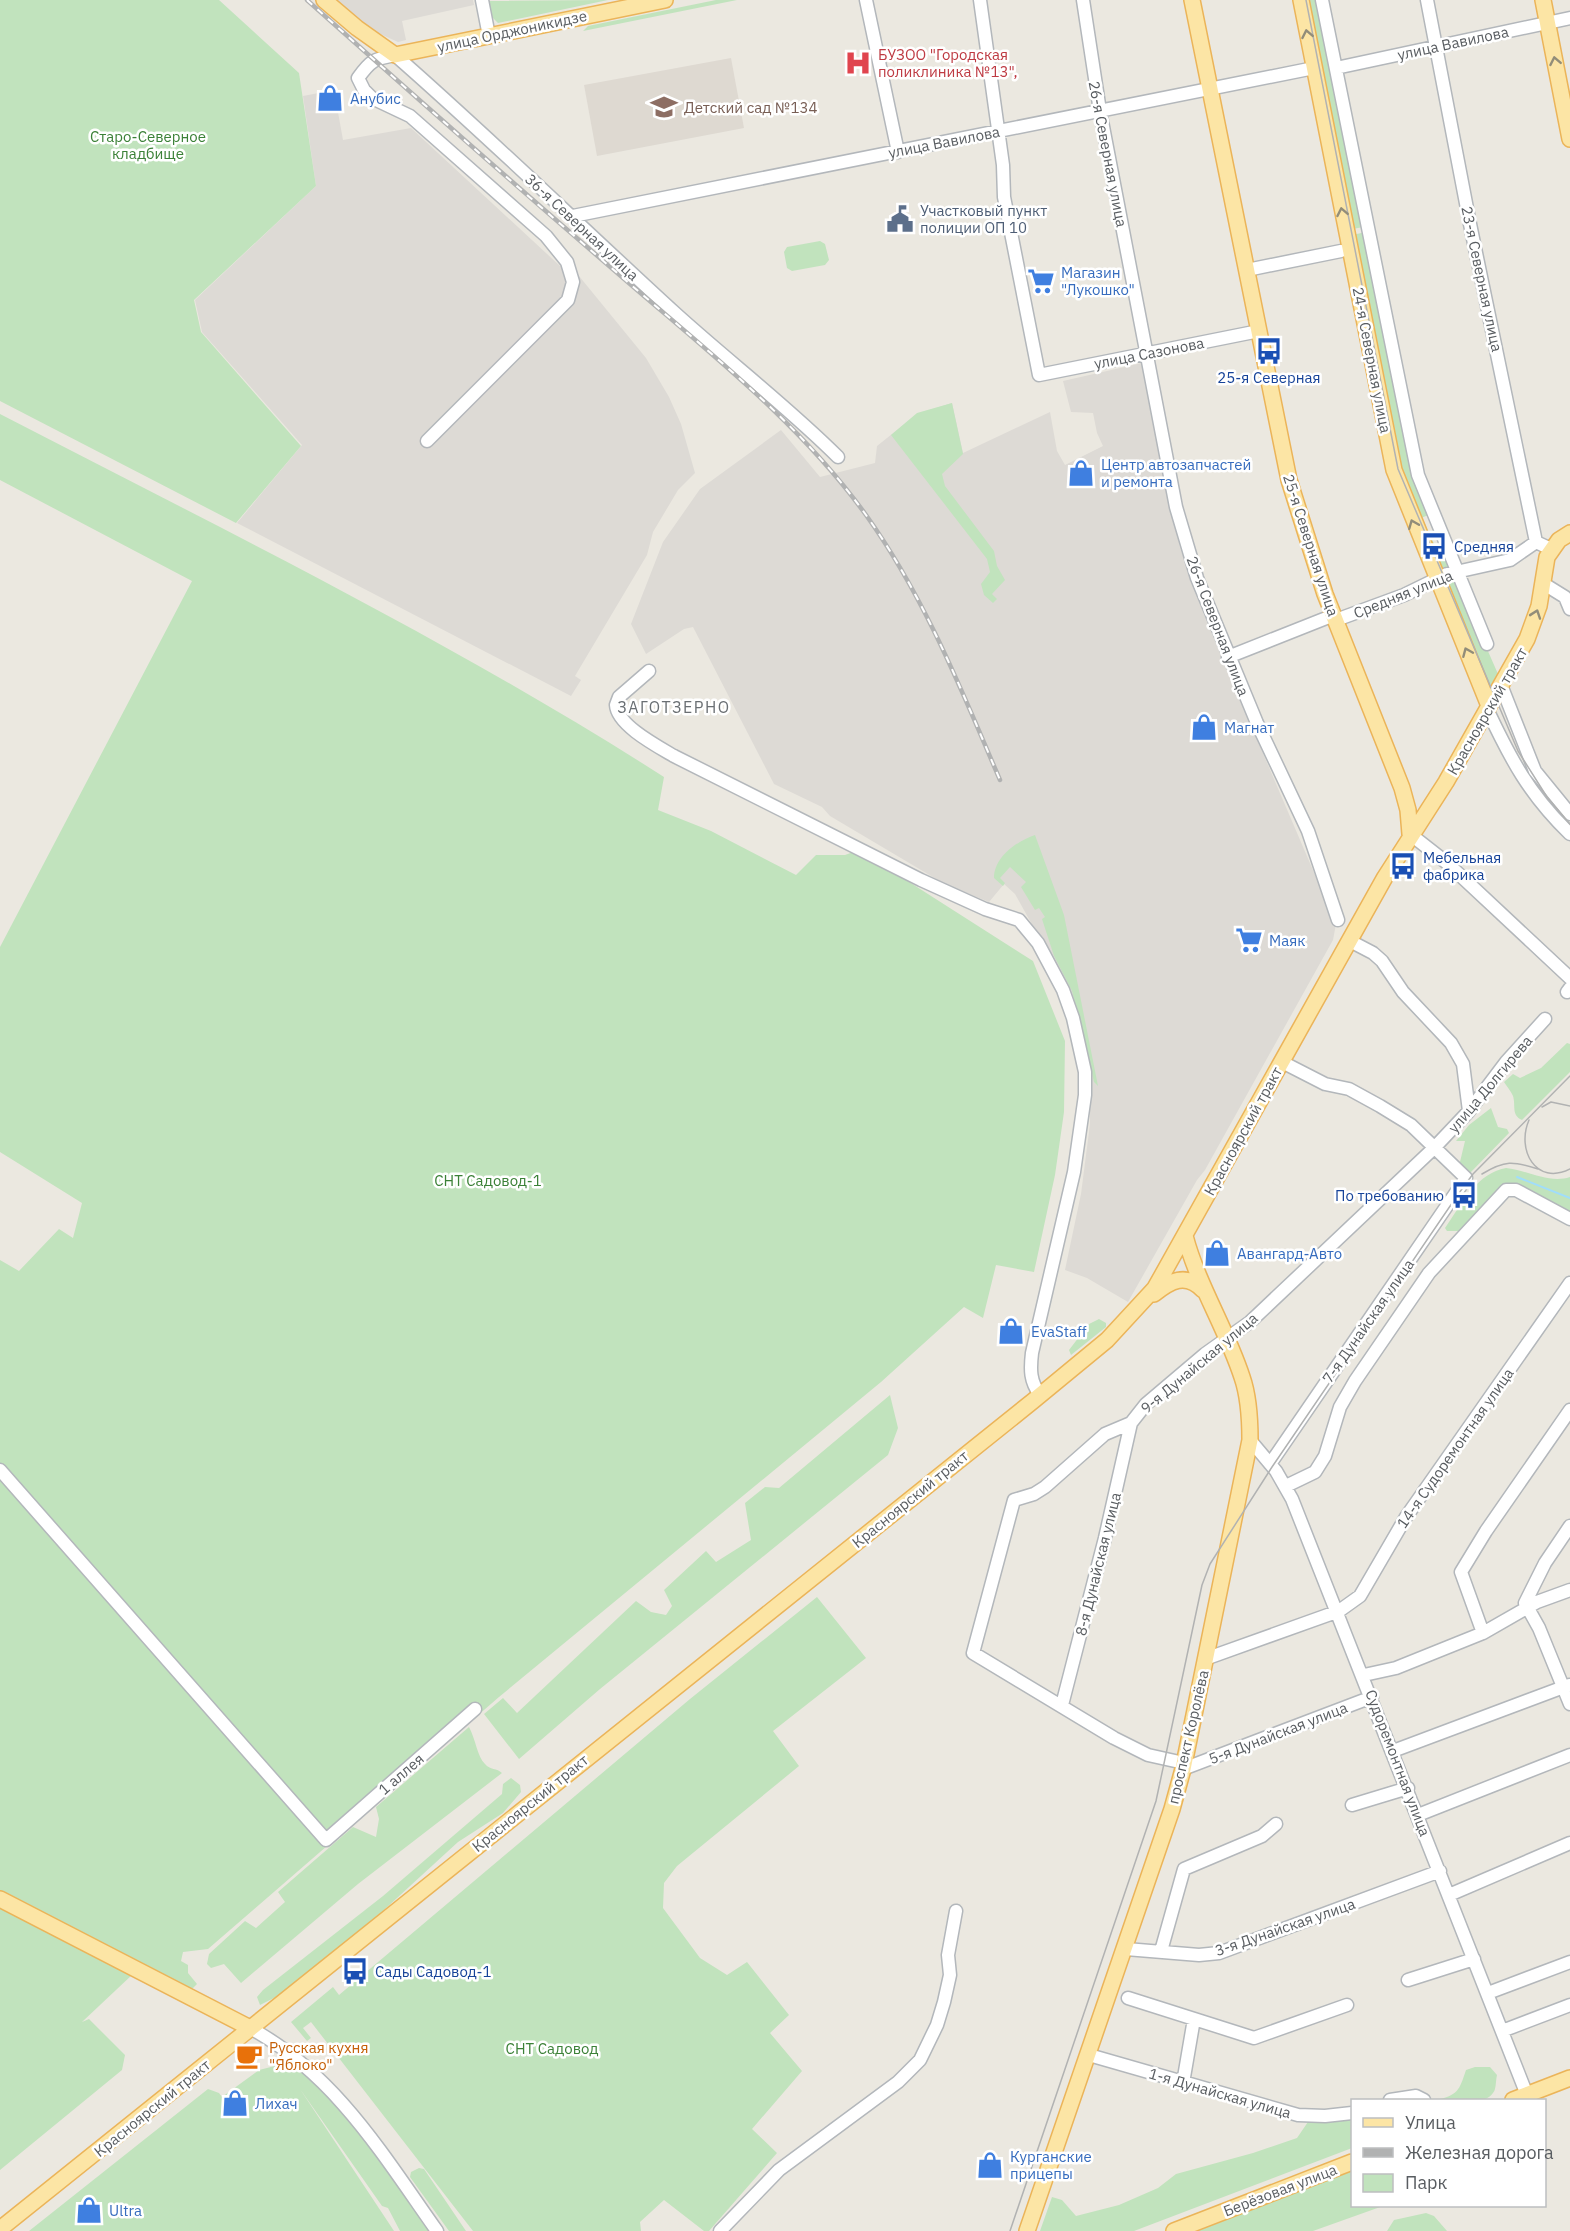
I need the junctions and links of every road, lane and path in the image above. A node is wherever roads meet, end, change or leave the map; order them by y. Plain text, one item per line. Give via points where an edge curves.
1 (324, 0) edge
2 (482, 0) edge
3 (664, 0) edge
4 (866, 0) edge
5 (980, 0) edge
6 (1083, 0) edge
7 (1192, 0) edge
8 (1300, 0) edge
9 (1322, 0) edge
10 (1427, 0) edge
11 (1543, 0) edge
12 (632, 3) edge
13 (1570, 18) edge
14 (1548, 23) junction
15 (489, 36) junction
16 (1436, 47) junction
17 (395, 55) junction
18 (1336, 68) junction
19 (1314, 69) junction
20 (1210, 89) junction
21 (1100, 111) junction
22 (998, 132) junction
23 (1570, 139) edge
24 (898, 152) junction
25 (573, 216) junction
26 (1341, 251) dead end
27 (1247, 270) junction
28 (1259, 331) junction
29 (1146, 354) junction
30 (427, 441) dead end
31 (838, 457) dead end
32 (1570, 533) edge
33 (1536, 542) junction
34 (1551, 549) junction
35 (1457, 572) junction
36 (1436, 578) junction
37 (1544, 584) junction
38 (1570, 609) edge
39 (1335, 618) junction
40 (1487, 644) dead end
41 (1228, 657) junction
42 (649, 671) dead end
43 (1501, 685) junction
44 (1488, 708) junction
45 (1570, 814) edge
46 (1410, 834) junction
47 (1570, 834) edge
48 (1338, 920) dead end
49 (1350, 941) junction
50 (1570, 978) edge
51 (1545, 1019) dead end
52 (1282, 1062) junction
53 (1469, 1111) junction
54 (1434, 1148) junction
55 (1570, 1219) edge
56 (1185, 1236) junction
57 (1570, 1283) edge
58 (1207, 1294) junction
59 (1143, 1303) junction
60 (1227, 1338) junction
61 (1040, 1395) junction
62 (1570, 1410) edge
63 (1131, 1423) junction
64 (1250, 1440) junction
65 (1269, 1464) junction
66 (0, 1470) edge
67 (1286, 1486) junction
68 (1570, 1526) edge
69 (1565, 1591) edge
70 (1527, 1608) junction
71 (1339, 1611) junction
72 (1483, 1633) junction
73 (1205, 1659) junction
74 (1364, 1674) junction
75 (1567, 1685) edge
76 (1372, 1697) junction
77 (1570, 1704) edge
78 (1062, 1705) junction
79 (475, 1709) dead end
80 (1393, 1751) junction
81 (1570, 1755) edge
82 (1184, 1766) junction
83 (1408, 1788) junction
84 (1352, 1805) dead end
85 (1418, 1815) junction
86 (1276, 1824) dead end
87 (1570, 1843) edge
88 (1440, 1871) junction
89 (1449, 1895) junction
90 (0, 1899) edge
91 (956, 1911) dead end
92 (1126, 1949) junction
93 (1161, 1951) junction
94 (1474, 1959) junction
95 (1570, 1962) edge
96 (1408, 1980) dead end
97 (1488, 1993) junction
98 (1128, 1998) dead end
99 (1347, 2005) dead end
100 (1570, 2005) edge
101 (1194, 2019) junction
102 (250, 2028) junction
103 (1503, 2031) junction
104 (1089, 2055) junction
105 (1570, 2078) edge
106 (1183, 2083) junction
107 (1527, 2095) junction
108 (1396, 2099) edge
109 (1422, 2099) edge
110 (1516, 2099) edge
111 (1351, 2113) edge
112 (1351, 2163) edge
113 (0, 2229) edge
114 (437, 2231) edge
115 (720, 2231) edge
116 (1026, 2231) edge
117 (1174, 2231) edge

1 - 17 main road, 36-я Северная улица
2 - 15 street
3 - 12 main road, улица Орджоникидзе
4 - 24 street
5 - 22 street
6 - 21 street, 26-я Северная улица
7 - 20 main road, 25-я Северная улица
19 -> 8 main road, 24-я Северная улица
9 - 18 street, 24-я Северная улица
10 - 16 street, 23-я Северная улица
11 - 14 main road
12 - 15 main road, улица Орджоникидзе
13 - 14 street, улица Вавилова
14 - 16 street, улица Вавилова
23 -> 14 main road
15 - 17 main road, улица Орджоникидзе
16 - 18 street, улица Вавилова
16 - 33 street, 23-я Северная улица
17 - 25 street, 36-я Северная улица
17 - 30 street via 373,59 365,68 358,78 364,90 372,98 410,116 546,236 567,261 573,282 568,300
18 - 35 street, 24-я Северная улица via 1418,475
19 - 20 street, улица Вавилова
36 -> 19 main road, 24-я Северная улица via 1394,470
20 - 21 street, улица Вавилова
20 - 27 main road, 25-я Северная улица
21 - 22 street, улица Вавилова
21 - 29 street, 26-я Северная улица
22 - 24 street, улица Вавилова
22 - 29 street, улица Сазонова via 1004,197 1039,375
24 - 25 street, улица Вавилова
25 - 31 street, 36-я Северная улица via 667,306 796,415
26 - 27 street
27 - 28 main road, 25-я Северная улица
28 - 29 street, улица Сазонова
28 - 39 main road, 25-я Северная улица via 1289,480
29 - 41 street, 26-я Северная улица via 1176,507 1197,578
32 - 34 main road
33 - 34 street
33 - 35 street, Средняя улица via 1510,560
34 - 37 main road, Красноярский тракт
35 - 36 street, Средняя улица
35 - 40 street, 24-я Северная улица
36 - 39 street, Средняя улица via 1404,595
44 -> 36 main road, 24-я Северная улица
37 - 38 street via 1565,597
43 -> 37 main road, Красноярский тракт via 1527,639
39 - 41 street, Средняя улица
39 - 46 main road, 25-я Северная улица via 1402,788
41 - 48 street, 26-я Северная улица via 1308,831
42 - 61 street via 616,705 620,719 650,742 921,880 1019,920 1043,952 1073,1018 1085,1072 1085,1095 1074,1172 1032,1353 1030,1372
43 - 44 main road, Красноярский тракт
43 - 45 street via 1535,771
44 - 46 main road, Красноярский тракт via 1446,782
44 - 47 street, 24-я Северная улица via 1533,795
46 - 49 main road, Красноярский тракт
46 - 50 street via 1447,863
49 - 52 main road, Красноярский тракт
49 - 53 street via 1382,962 1402,992 1451,1043 1463,1064
51 - 53 street, улица Долгирева
52 - 54 street via 1380,1106 1411,1125
52 - 56 main road, Красноярский тракт
53 - 54 street, улица Долгирева
54 - 60 street, 9-я Дунайская улица via 1250,1322
54 - 65 street, 7-я Дунайская улица via 1466,1178
55 - 67 street via 1516,1190 1506,1190 1494,1201 1429,1273 1355,1380 1315,1472
56 - 58 main road, проспект Королёва
56 - 59 main road, Красноярский тракт
57 - 71 street, 14-я Судоремонтная улица via 1406,1517 1360,1596
58 - 59 main road via 1191,1280 1179,1279
58 - 60 main road, проспект Королёва
59 - 61 main road, Красноярский тракт via 1107,1340
60 - 63 street, 9-я Дунайская улица via 1146,1404
60 - 64 main road, проспект Королёва via 1247,1396
61 - 102 main road, Красноярский тракт
62 - 72 street via 1461,1572
63 - 78 street, 8-я Дунайская улица via 1106,1538
63 - 78 street, 9-я Дунайская улица via 1105,1434 1045,1487 1014,1500 973,1653
64 - 65 street, Судоремонтная улица
64 - 73 main road, проспект Королёва
65 - 67 street, Судоремонтная улица
66 - 79 street, 1 аллея via 326,1840
67 - 71 street, Судоремонтная улица
68 - 70 street via 1526,1598
69 - 70 street
70 - 72 street
70 - 75 street
71 - 73 street, 14-я Судоремонтная улица
71 - 74 street, Судоремонтная улица
72 - 74 street via 1396,1668
73 - 82 main road, проспект Королёва
74 - 76 street, Судоремонтная улица
75 - 77 street
75 - 80 street
76 - 80 street, Судоремонтная улица
76 - 82 street, 5-я Дунайская улица
78 - 82 street via 1114,1738 1148,1755
80 - 83 street, Судоремонтная улица
81 - 85 street
82 - 92 main road, проспект Королёва
83 - 84 street
83 - 85 street, Судоремонтная улица
85 - 88 street, Судоремонтная улица
86 - 93 street via 1262,1836 1184,1869
87 - 89 street
88 - 89 street, Судоремонтная улица
88 - 93 street, 3-я Дунайская улица via 1219,1953
89 - 94 street, Судоремонтная улица
90 - 102 main road
91 - 115 street via 944,2002 920,2060 898,2082 779,2170
92 - 93 street, 3-я Дунайская улица
92 - 104 main road, проспект Королёва
94 - 96 street
94 - 97 street, Судоремонтная улица
95 - 97 street
97 - 103 street, Судоремонтная улица
98 - 101 street
99 - 101 street via 1254,2038
100 - 103 street
101 - 106 street
102 - 113 main road, Красноярский тракт
102 - 114 street via 303,2062 346,2104
103 - 107 street, Судоремонтная улица
104 - 106 street, 1-я Дунайская улица
104 - 116 main road, проспект Королёва
105 - 107 main road
106 - 111 street, 1-я Дунайская улица via 1298,2115
107 - 110 main road
108 - 109 street
112 - 117 main road, Берёзовая улица

